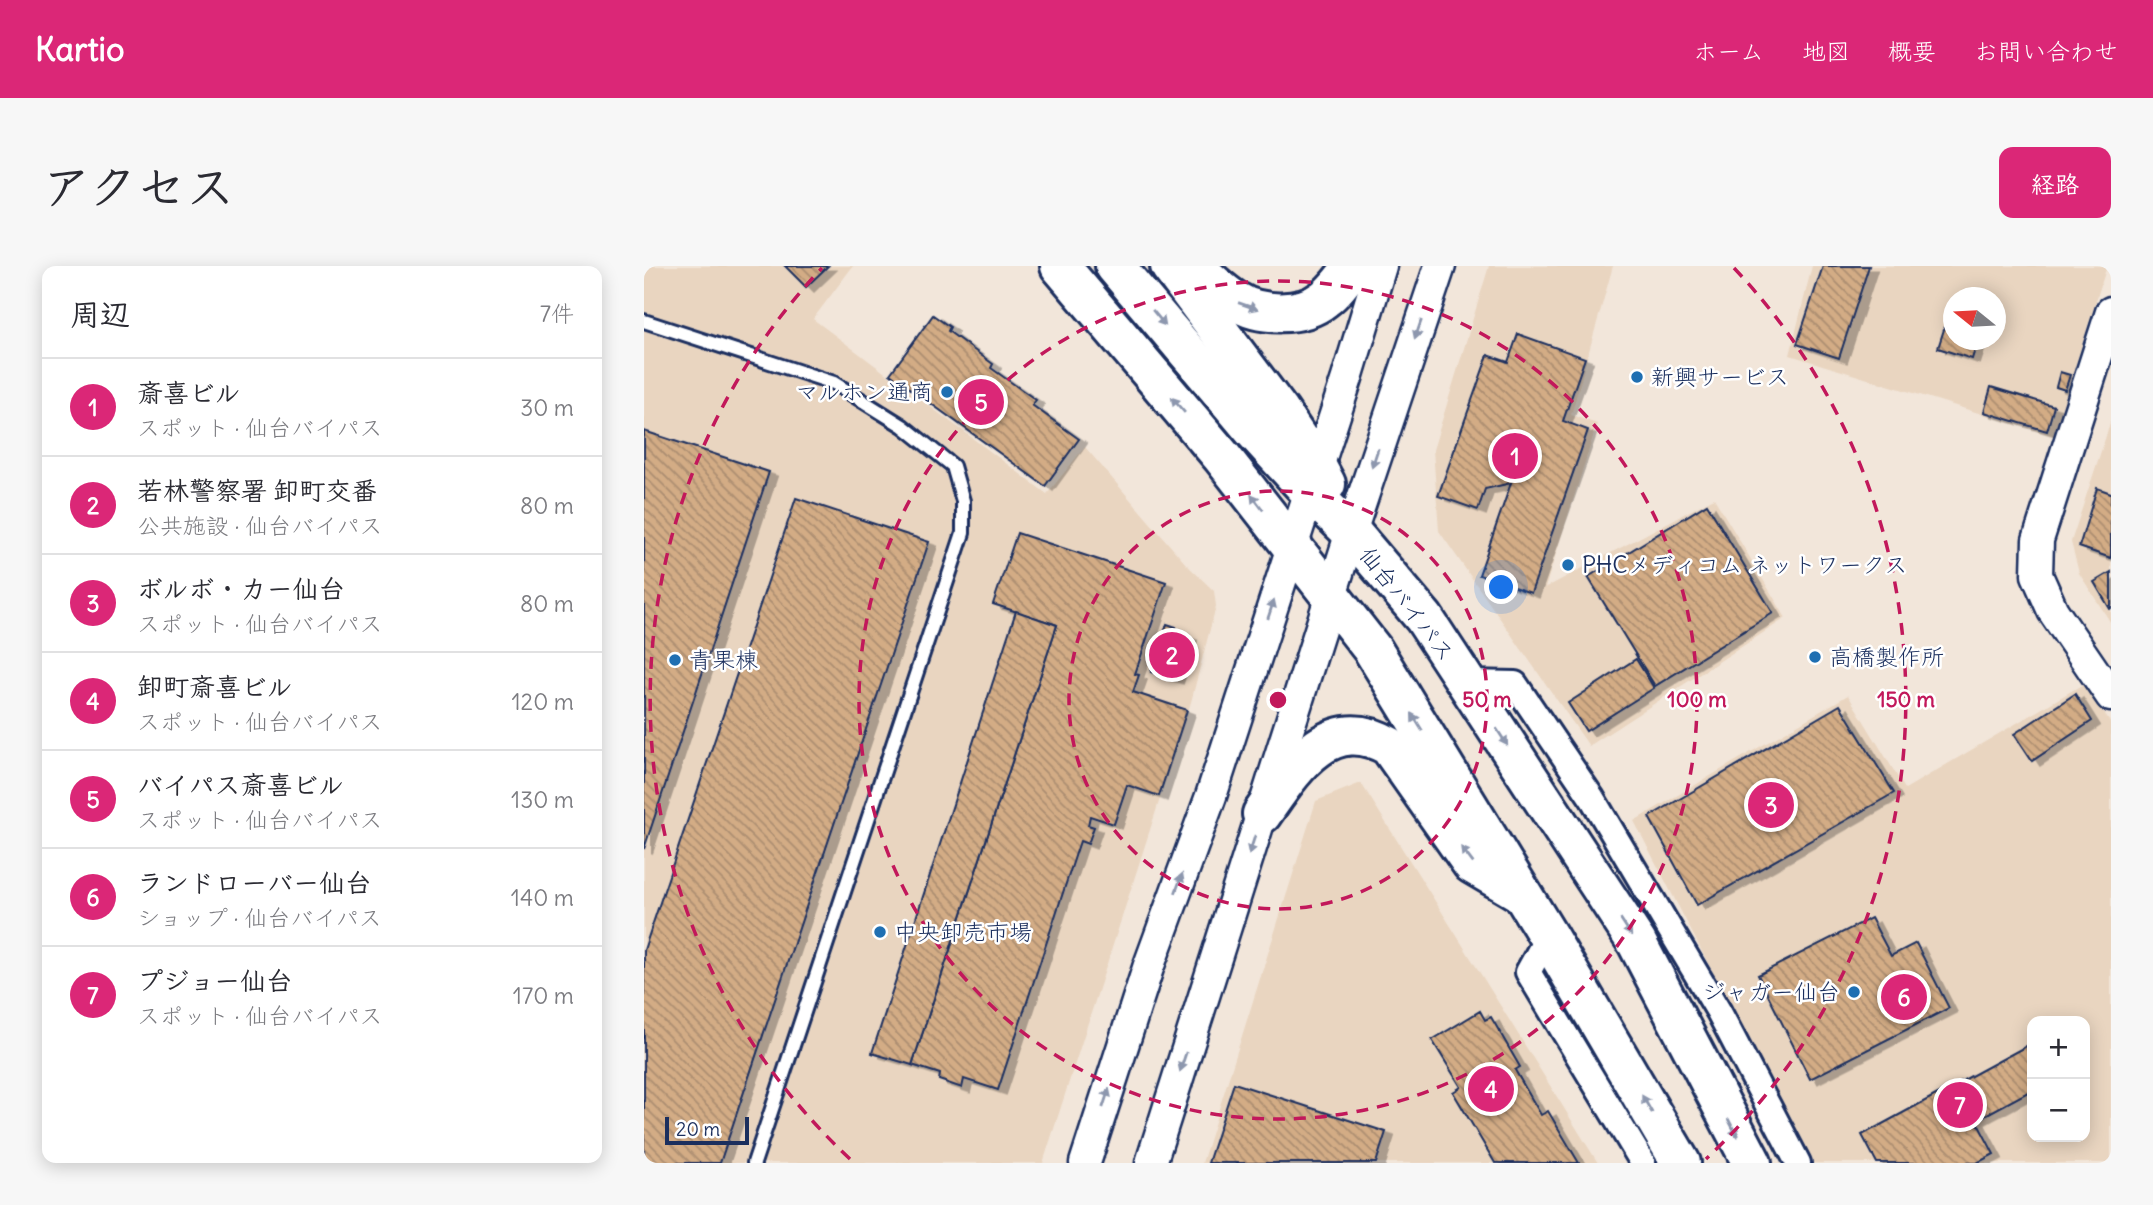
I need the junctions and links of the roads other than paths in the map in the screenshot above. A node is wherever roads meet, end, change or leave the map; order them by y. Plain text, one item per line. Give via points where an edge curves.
1 (1046, 266) edge
2 (1115, 266) edge
3 (1170, 266) edge
4 (1194, 266) edge
5 (1353, 266) edge
6 (1381, 266) edge
7 (1440, 266) edge
8 (1069, 277) edge
9 (2111, 312) edge
10 (644, 321) edge
11 (1314, 480) junction
12 (1351, 532) junction
13 (1291, 548) junction
14 (1332, 597) junction
15 (1467, 683) junction
16 (2111, 696) edge
17 (1262, 814) junction
18 (1522, 893) junction
19 (1548, 936) junction
20 (754, 1163) edge
21 (1085, 1163) edge
22 (1151, 1163) edge
23 (1643, 1163) edge
24 (1681, 1163) edge
25 (1752, 1163) edge
26 (1798, 1163) edge

1 - 8 highway
2 -> 11 highway via 1254,431
3 - 11 highway via 1280,412
4 -> 5 highway via 1236,301 1273,312 1304,310 1325,299
6 - 11 street
7 -> 12 street
13 -> 8 highway via 1222,457
9 - 16 street via 2038,540 2037,575 2053,611
10 - 20 lane via 834,383 903,426 953,466 964,501 963,533
11 - 12 highway, 仙台バイパス
11 - 13 street
12 - 14 street
12 - 15 highway, 仙台バイパス via 1424,618
13 - 14 highway
21 -> 13 street
14 - 17 street
18 -> 14 highway via 1373,650
15 -> 25 highway, 仙台バイパス via 1637,943
15 - 26 street via 1515,684 1592,798 1719,1012
18 -> 17 highway via 1472,864 1389,746 1375,738 1349,734 1325,742 1287,778
17 -> 22 street
18 - 19 highway
19 - 23 street via 1528,972
24 -> 19 highway

